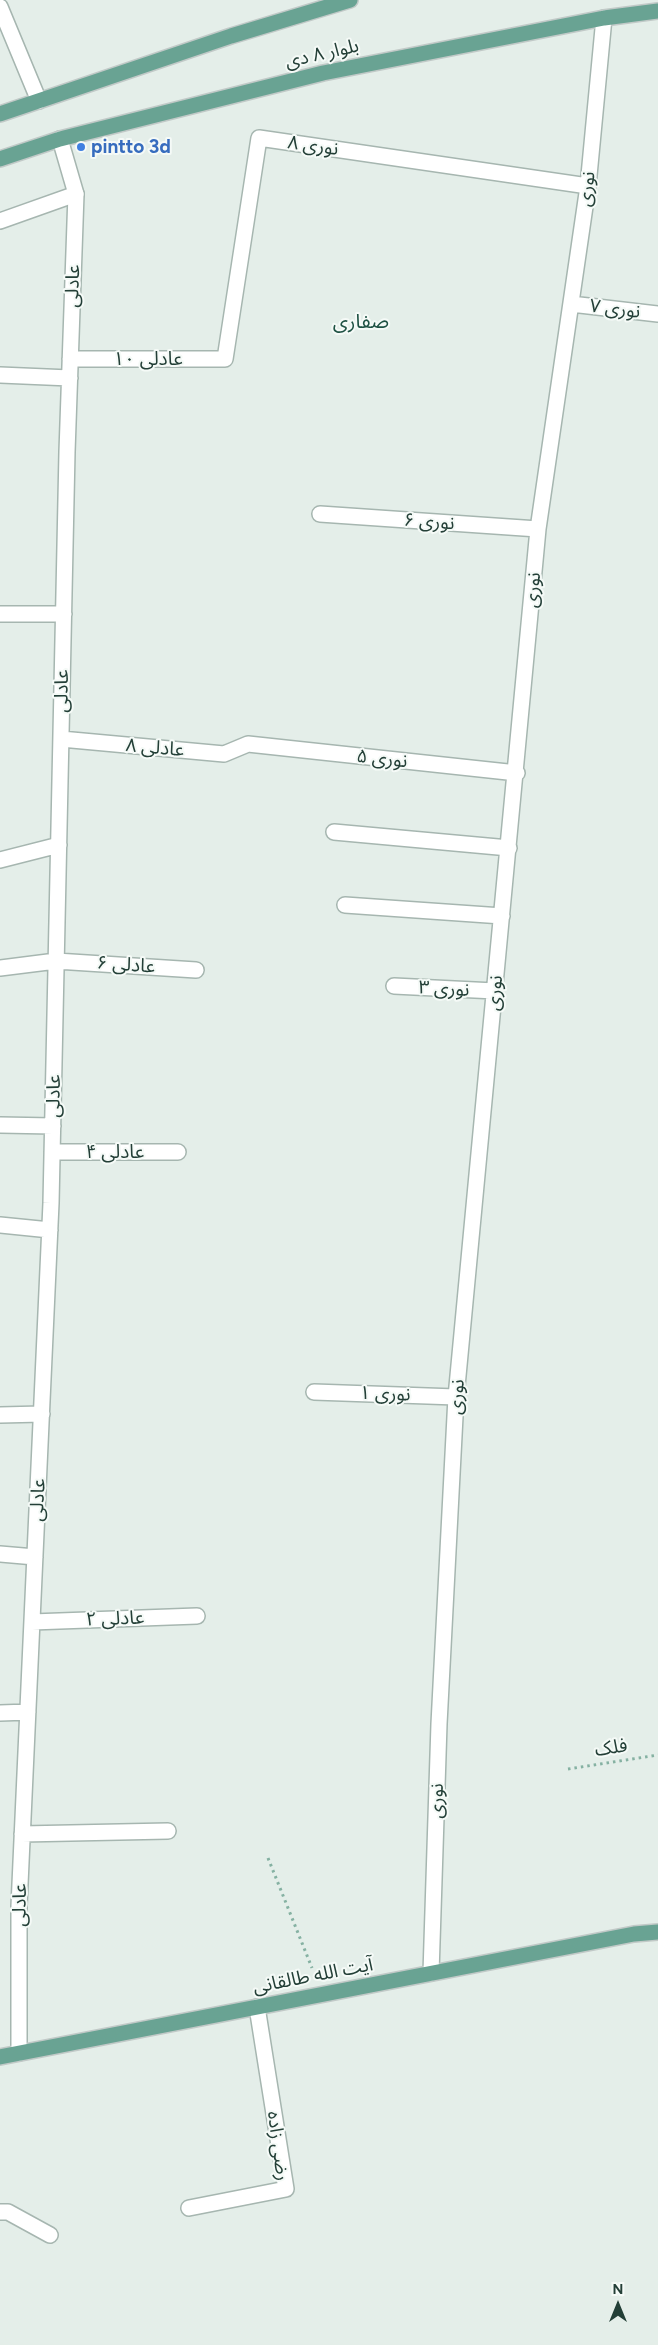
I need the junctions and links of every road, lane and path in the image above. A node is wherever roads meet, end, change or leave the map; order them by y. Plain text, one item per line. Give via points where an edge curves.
1 (350, 0) edge
2 (0, 7) edge
3 (658, 11) edge
4 (604, 18) junction
5 (39, 101) junction
6 (0, 114) edge
7 (60, 139) junction
8 (0, 159) edge
9 (588, 186) junction
10 (76, 194) junction
11 (0, 222) edge
12 (571, 304) junction
13 (658, 314) edge
14 (70, 360) junction
15 (225, 360) joint
16 (0, 375) edge
17 (70, 378) junction
18 (320, 514) dead end
19 (538, 529) junction
20 (0, 614) edge
21 (64, 614) junction
22 (61, 738) junction
23 (248, 744) joint
24 (517, 773) junction
25 (334, 832) dead end
26 (59, 845) junction
27 (509, 848) junction
28 (0, 860) edge
29 (344, 905) dead end
30 (502, 916) junction
31 (56, 961) junction
32 (0, 968) edge
33 (196, 970) dead end
34 (394, 986) dead end
35 (495, 992) junction
36 (0, 1125) edge
37 (53, 1126) junction
38 (52, 1152) junction
39 (178, 1152) dead end
40 (0, 1225) edge
41 (50, 1230) junction
42 (314, 1392) dead end
43 (456, 1397) junction
44 (42, 1414) junction
45 (0, 1415) edge
46 (0, 1554) edge
47 (35, 1557) junction
48 (198, 1616) dead end
49 (32, 1622) junction
50 (28, 1712) junction
51 (0, 1713) edge
52 (658, 1755) edge
53 (568, 1769) dead end
54 (168, 1831) dead end
55 (22, 1834) junction
56 (268, 1858) dead end
57 (658, 1926) edge
58 (658, 1932) edge
59 (634, 1934) junction
60 (431, 1973) junction
61 (322, 1994) junction
62 (257, 2007) junction
63 (18, 2053) junction
64 (0, 2057) edge
65 (189, 2208) dead end
66 (0, 2212) edge
67 (50, 2235) dead end

1 - 5 main road via 231,36
2 - 5 street
3 - 4 main road, بلوار ۸ دی
4 - 7 main road, بلوار ۸ دی via 323,73
4 - 9 street, نوری
5 - 6 main road
7 - 8 main road, بلوار ۸ دی
7 - 10 street, عادلی
9 - 12 street, نوری
9 - 15 street, نوری ۸ via 259,138
10 - 11 street
10 - 14 street, عادلی
12 - 13 street, نوری ۷
12 - 19 street, نوری
14 - 15 street, عادلی ۱۰
14 - 17 street, عادلی
16 - 17 street
17 - 21 street, عادلی
18 - 19 street, نوری ۶
19 - 24 street, نوری
20 - 21 street
21 - 22 street, عادلی
22 - 23 street, عادلی ۸ via 224,754
22 - 26 street, عادلی
23 - 24 street, نوری ۵
24 - 27 street, نوری
25 - 27 street
26 - 28 street
26 - 31 street, عادلی
27 - 30 street, نوری
29 - 30 street
30 - 35 street, نوری
31 - 32 street, عادلی ۶
31 - 33 street, عادلی ۶
31 - 37 street, عادلی
34 - 35 street, نوری ۳
35 - 43 street, نوری
36 - 37 street
37 - 38 street, عادلی
38 - 39 street, عادلی ۴
38 - 41 street, عادلی
40 - 41 street
41 - 44 street, عادلی
42 - 43 street, نوری ۱
43 - 60 street, نوری via 439,1724
44 - 45 street
44 - 47 street, عادلی
46 - 47 street
47 - 49 street, عادلی
48 - 49 street, عادلی ۲
49 - 50 street, عادلی
50 - 51 street
50 - 55 street, عادلی
52 - 53 path, فلک
54 - 55 street
55 - 63 street, عادلی
56 - 61 path
57 - 59 main road, آیت الله طالقانی
58 - 59 main road, آیت الله طالقانی
59 - 60 main road, آیت الله طالقانی
60 - 61 main road, آیت الله طالقانی
61 - 62 main road, آیت الله طالقانی
62 - 63 main road, آیت الله طالقانی
62 - 65 street, رضی زاده via 286,2188
63 - 64 main road, آیت الله طالقانی
66 - 67 street via 8,2212

